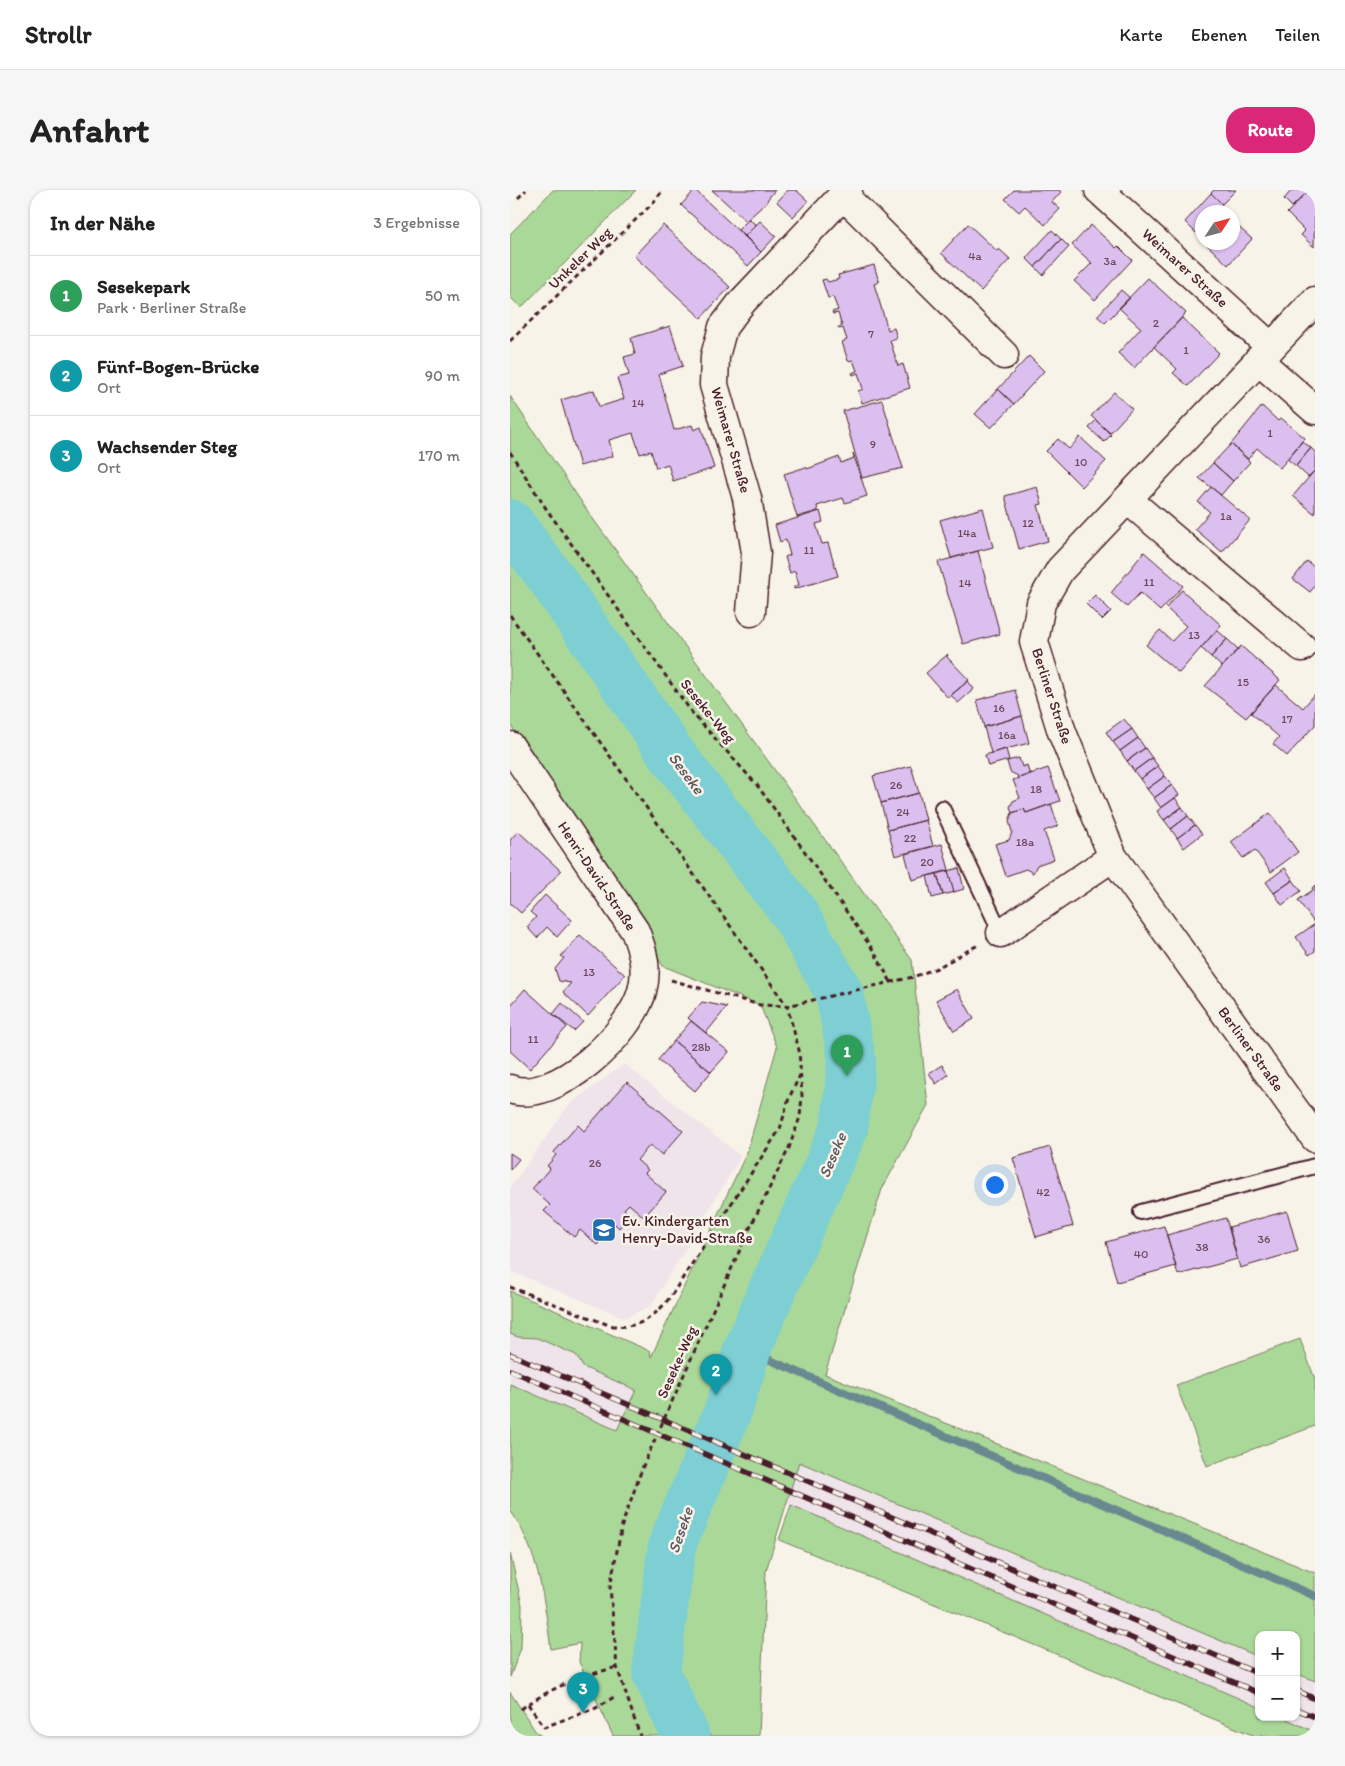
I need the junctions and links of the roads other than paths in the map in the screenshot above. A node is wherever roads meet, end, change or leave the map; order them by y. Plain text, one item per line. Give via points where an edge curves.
1 (1099, 190) edge
2 (845, 192) edge
3 (1315, 301) edge
4 (1265, 353) junction
5 (1004, 355) dead end
6 (1315, 410) edge
7 (1128, 500) junction
8 (751, 612) dead end
9 (1302, 647) dead end
10 (510, 746) edge
11 (942, 808) dead end
12 (1113, 857) junction
13 (1001, 933) joint
14 (510, 1089) edge
15 (1310, 1122) edge
16 (1315, 1166) edge
17 (1141, 1212) dead end

1 - 4 street, Weimarer Straße
2 - 5 street, Weimarer Straße
2 - 8 street, Weimarer Straße via 742,302 723,327 715,356 714,385 747,498 756,553
3 - 4 street, Berliner Straße
4 - 6 street
4 - 7 street, Berliner Straße
7 - 9 street
7 - 12 street, Berliner Straße via 1060,570 1041,603 1034,642 1062,732
10 - 14 street, Henri-David-Straße via 635,931 643,952 645,973 635,1010 598,1056 556,1084 519,1092
11 - 13 lane
12 - 13 street
12 - 15 street, Berliner Straße
16 - 17 lane

